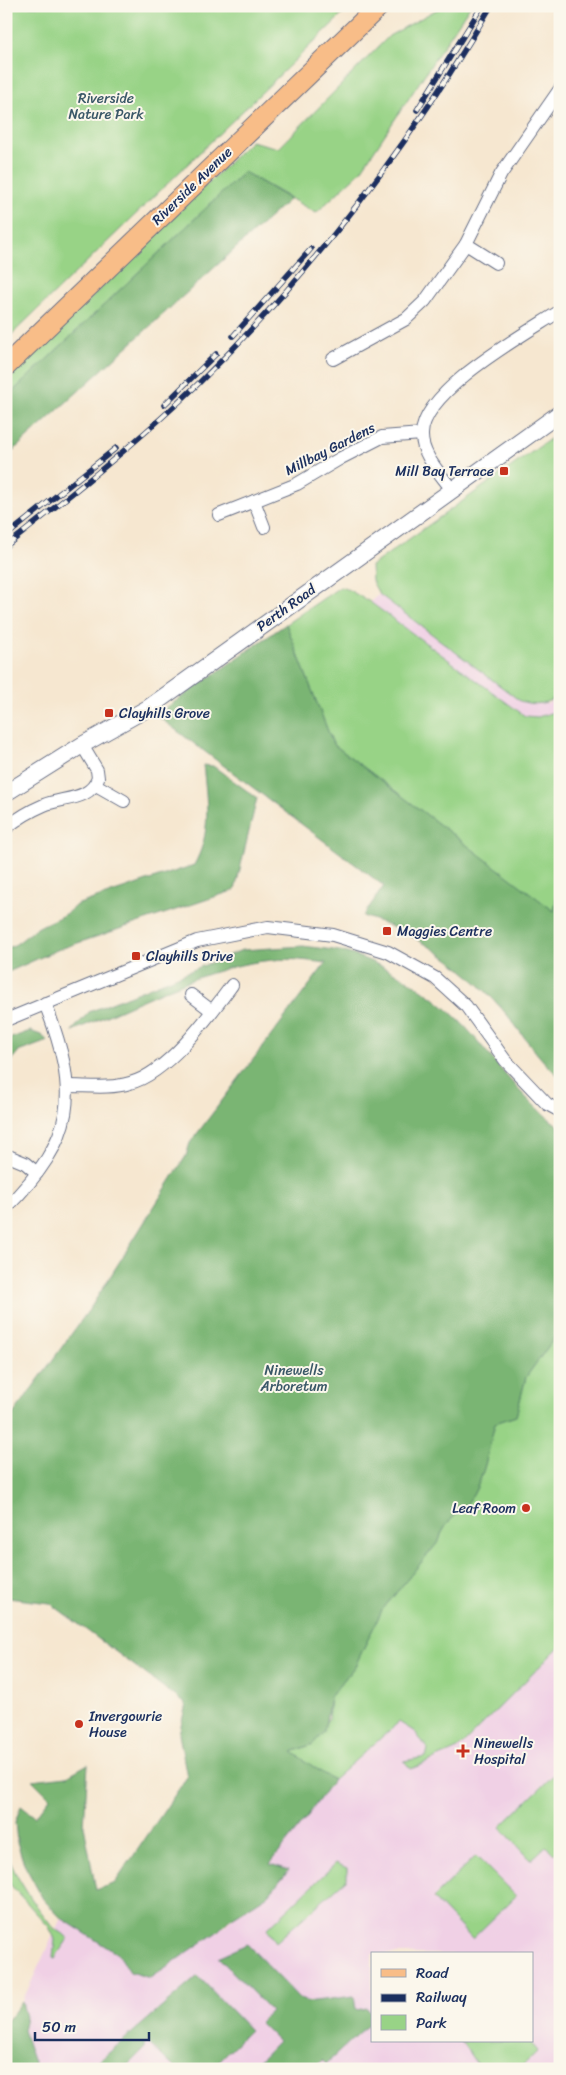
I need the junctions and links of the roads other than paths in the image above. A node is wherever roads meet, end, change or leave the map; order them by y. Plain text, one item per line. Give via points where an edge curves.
1 (379, 6) edge
2 (560, 89) edge
3 (466, 244) junction
4 (496, 263) dead end
5 (560, 311) edge
6 (334, 359) dead end
7 (6, 366) edge
8 (560, 413) edge
9 (422, 434) junction
10 (452, 490) junction
11 (254, 501) junction
12 (219, 515) dead end
13 (264, 527) dead end
14 (82, 745) junction
15 (96, 785) junction
16 (6, 793) edge
17 (124, 801) dead end
18 (6, 828) edge
19 (232, 985) dead end
20 (191, 995) dead end
21 (45, 1002) junction
22 (212, 1011) junction
23 (6, 1020) edge
24 (68, 1086) junction
25 (560, 1111) edge
26 (6, 1155) edge
27 (37, 1173) junction
28 (6, 1208) edge

1 - 7 main road, Riverside Avenue
2 - 3 street via 501,174
3 - 4 street
3 - 6 street via 425,301 406,319
5 - 9 street via 491,354 434,404 425,418
8 - 10 street, Perth Road
9 - 10 street via 425,451
9 - 11 street, Millbay Gardens via 382,437 297,484
10 - 14 street, Perth Road via 148,708
11 - 12 street, Millbay Gardens
11 - 13 street
14 - 15 street via 97,770
14 - 16 street, Perth Road
15 - 17 street
15 - 18 street via 90,791 23,815
19 - 22 street
20 - 22 street
21 - 23 street
21 - 24 street via 59,1039
21 - 25 street via 197,941 268,927 333,935 388,952 435,978 466,1006 505,1060 547,1104
22 - 24 street via 171,1058 132,1083 108,1087
24 - 27 street via 66,1115 56,1146
26 - 27 street via 25,1163
27 - 28 street

